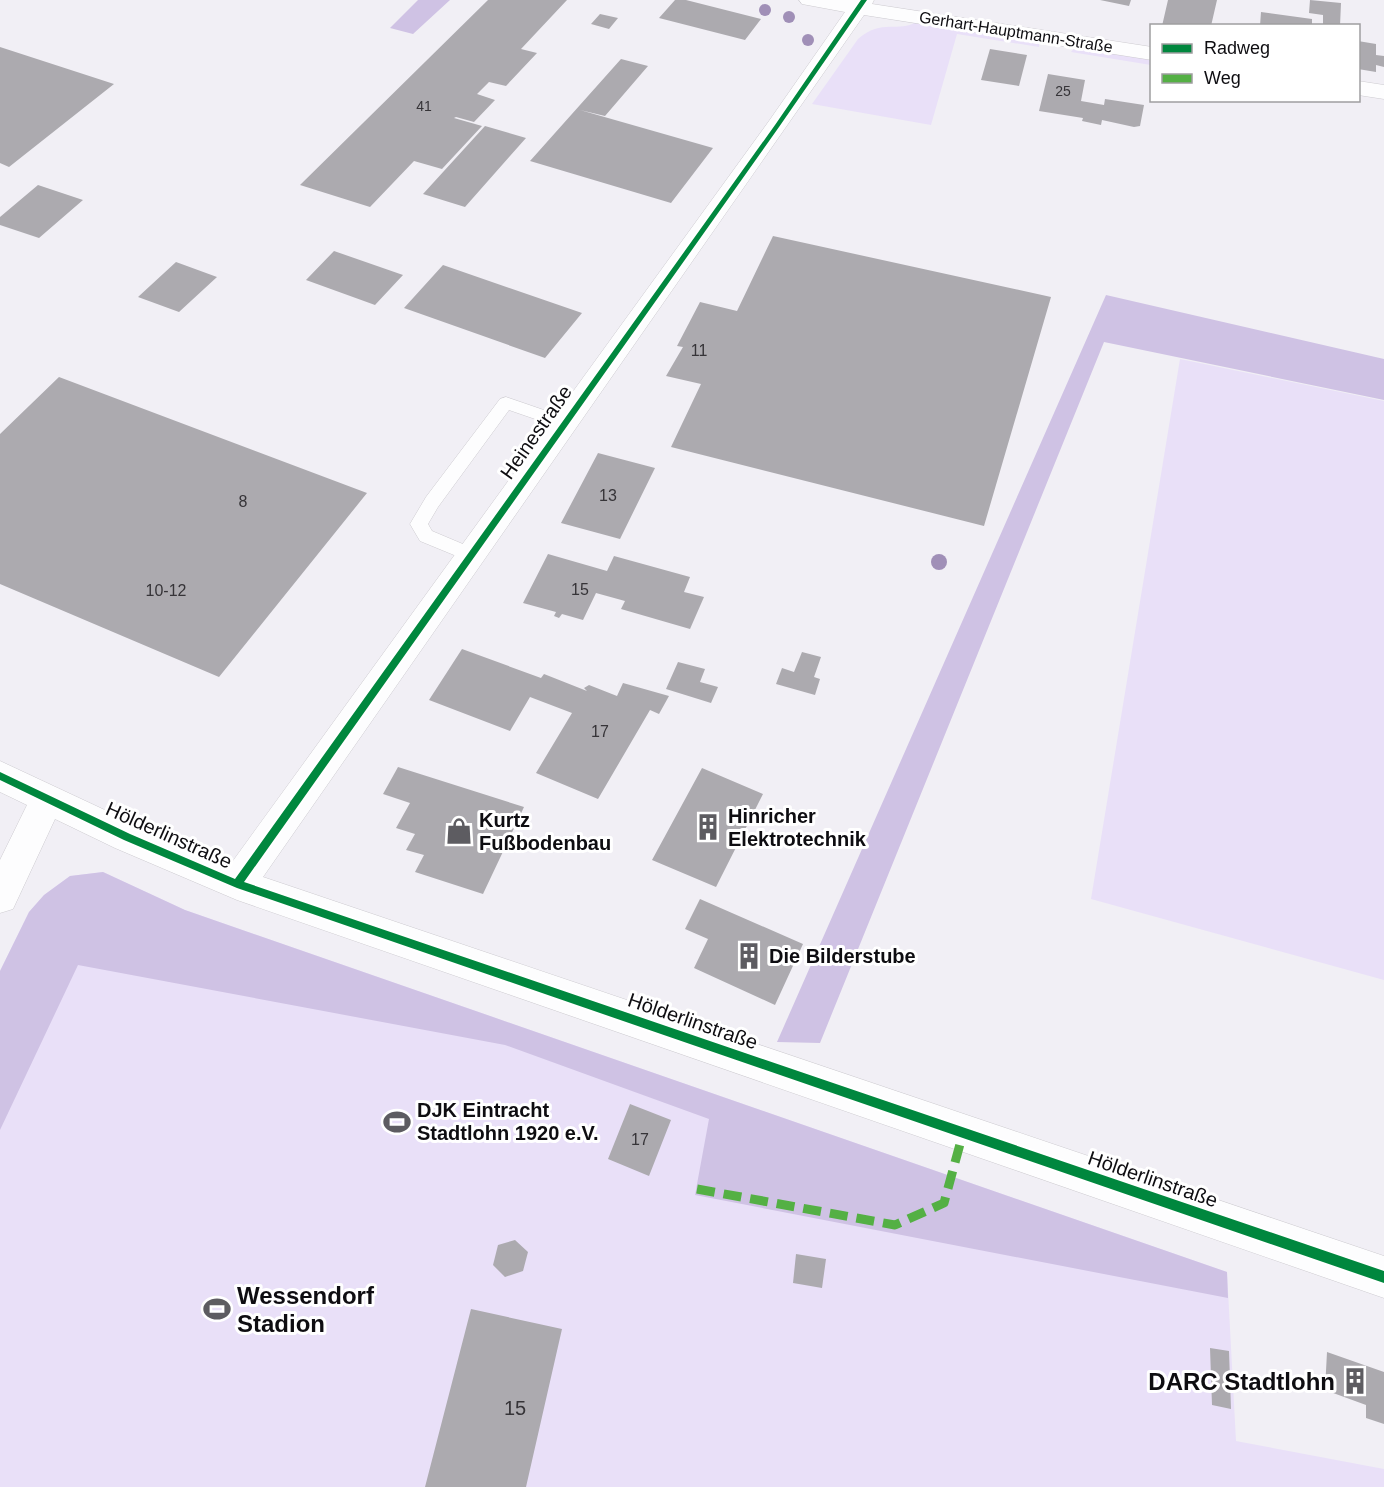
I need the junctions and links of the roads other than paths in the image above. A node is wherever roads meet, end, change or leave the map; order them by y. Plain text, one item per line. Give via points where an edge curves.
1 (809, 0) edge
2 (861, 3) edge
3 (1150, 54) edge
4 (1360, 88) edge
5 (1384, 92) edge
6 (564, 423) junction
7 (471, 555) junction
8 (0, 776) edge
9 (47, 800) junction
10 (237, 884) junction
11 (0, 897) edge
12 (1384, 1277) edge

1 - 2 street, Gerhart-Hauptmann-Straße
2 - 3 street, Gerhart-Hauptmann-Straße
2 - 6 street, Heinestraße
4 - 5 street
6 - 7 street, Heinestraße
6 - 7 lane via 506,403 432,502 419,524 426,536
7 - 10 street, Heinestraße
8 - 9 street, Hölderlinstraße
9 - 10 street, Hölderlinstraße
9 - 11 street
10 - 12 street, Hölderlinstraße

